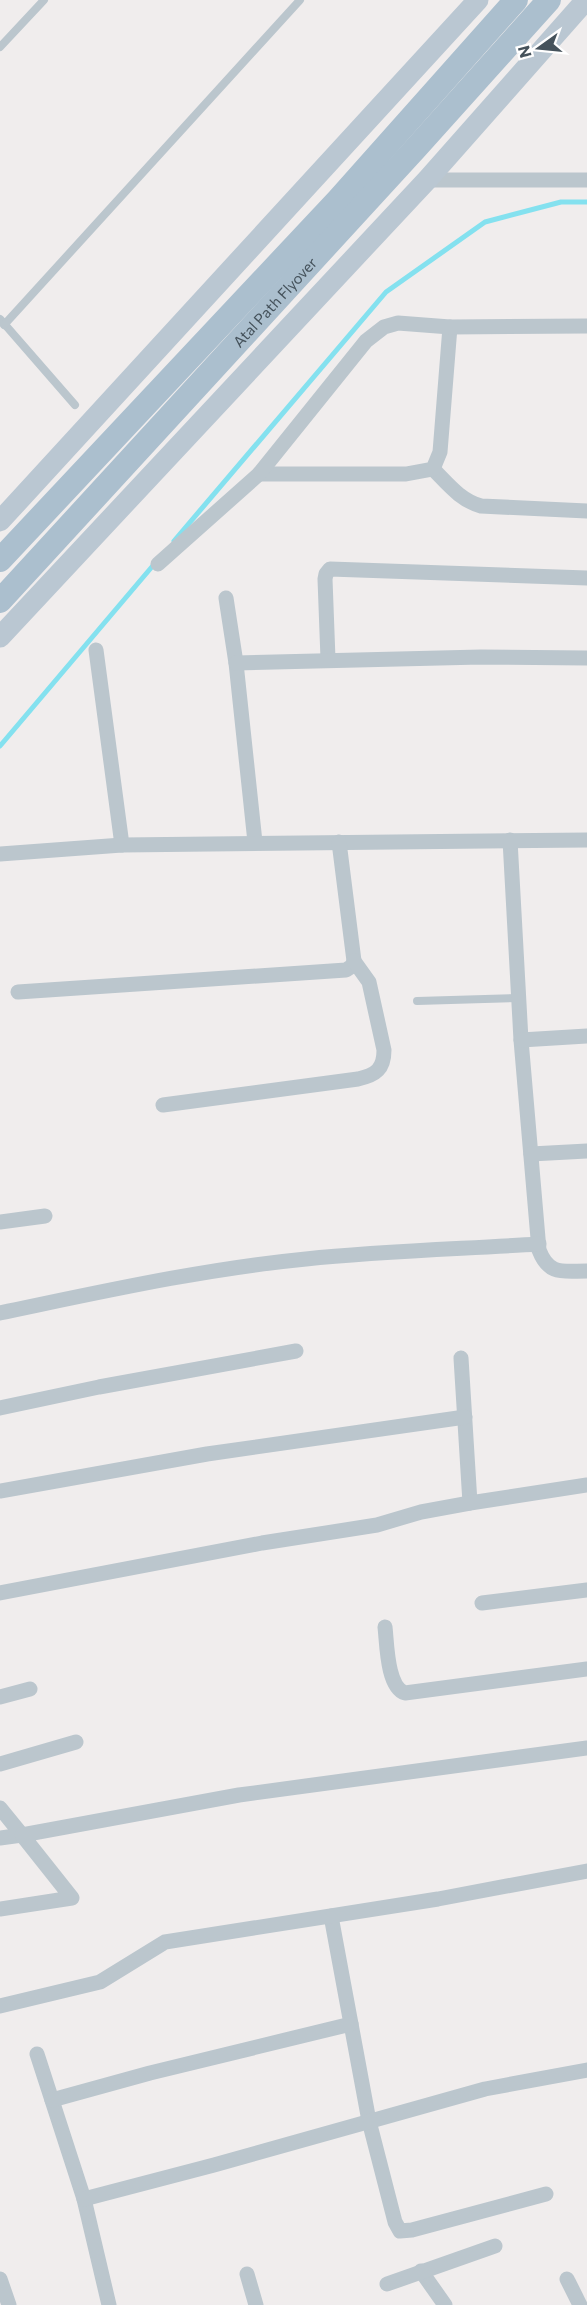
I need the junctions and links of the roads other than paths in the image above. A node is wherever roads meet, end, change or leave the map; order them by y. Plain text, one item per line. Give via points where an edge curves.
1 (44, 0) edge
2 (300, 0) edge
3 (478, 0) edge
4 (516, 0) edge
5 (549, 0) edge
6 (586, 0) edge
7 (0, 47) edge
8 (427, 180) junction
9 (587, 180) edge
10 (2, 322) edge
11 (587, 326) edge
12 (450, 327) junction
13 (75, 405) dead end
14 (433, 469) junction
15 (259, 474) junction
16 (587, 511) edge
17 (0, 521) edge
18 (0, 560) edge
19 (158, 564) dead end
20 (587, 578) edge
21 (226, 598) dead end
22 (0, 601) edge
23 (0, 637) edge
24 (96, 650) dead end
25 (587, 658) edge
26 (328, 659) junction
27 (236, 663) junction
28 (510, 840) junction
29 (587, 840) edge
30 (255, 842) junction
31 (339, 842) junction
32 (122, 845) junction
33 (0, 854) edge
34 (354, 960) junction
35 (18, 992) dead end
36 (519, 998) junction
37 (417, 1001) dead end
38 (587, 1036) edge
39 (521, 1040) junction
40 (163, 1106) dead end
41 (587, 1150) edge
42 (531, 1154) junction
43 (45, 1216) dead end
44 (0, 1222) edge
45 (539, 1244) junction
46 (587, 1271) edge
47 (0, 1313) edge
48 (296, 1351) dead end
49 (461, 1358) dead end
50 (0, 1408) edge
51 (465, 1417) junction
52 (587, 1485) edge
53 (0, 1491) edge
54 (470, 1503) junction
55 (587, 1590) edge
56 (0, 1593) edge
57 (482, 1603) dead end
58 (385, 1627) dead end
59 (587, 1670) edge
60 (30, 1689) dead end
61 (0, 1697) edge
62 (76, 1742) dead end
63 (587, 1748) edge
64 (0, 1764) edge
65 (0, 1808) edge
66 (22, 1835) junction
67 (0, 1838) edge
68 (587, 1871) edge
69 (0, 1909) edge
70 (331, 1916) junction
71 (0, 2006) edge
72 (351, 2024) junction
73 (37, 2054) dead end
74 (587, 2070) edge
75 (52, 2100) junction
76 (369, 2121) junction
77 (546, 2194) dead end
78 (84, 2199) junction
79 (495, 2246) dead end
80 (422, 2271) junction
81 (247, 2274) dead end
82 (0, 2279) edge
83 (567, 2279) dead end
84 (387, 2284) dead end
85 (9, 2305) edge
86 (109, 2305) edge
87 (256, 2305) edge
88 (445, 2305) edge
89 (580, 2305) edge

1 - 7 lane
2 - 10 lane
3 - 17 street
4 - 18 main road, Atal Path Flyover via 338,200
5 - 22 main road, Atal Path Flyover
6 - 8 street
8 - 9 street
8 - 23 street
10 - 13 lane
11 - 12 street
12 - 14 street via 440,452
12 - 15 street via 398,323 376,332
14 - 15 street via 406,474
14 - 16 street via 469,503
15 - 19 street
20 - 26 street via 330,569 326,579
21 - 27 street
24 - 32 street
25 - 26 street
26 - 27 street
27 - 30 street
28 - 29 street
28 - 31 street
28 - 36 street
30 - 31 street
30 - 32 street
31 - 34 street
32 - 33 street
34 - 35 street via 350,968 340,971
34 - 40 street via 369,982 384,1050 384,1061 374,1074
36 - 37 lane
36 - 39 street
38 - 39 street
39 - 42 street
41 - 42 street
42 - 45 street
43 - 44 street
45 - 46 street via 543,1259 552,1269
45 - 47 street via 285,1262 147,1282
48 - 50 street
49 - 51 street
51 - 53 street via 207,1454
51 - 54 street
52 - 54 street
54 - 56 street via 377,1525
55 - 57 street
58 - 59 street via 392,1677 396,1688 405,1693
60 - 61 street
62 - 64 street
63 - 66 street via 239,1795
65 - 66 street
66 - 67 street
66 - 69 street via 72,1898
68 - 70 street
70 - 71 street via 165,1942 100,1982
70 - 72 street
72 - 75 street
72 - 76 street
73 - 75 street
74 - 76 street via 486,2089
75 - 78 street
76 - 77 street via 400,2231
76 - 78 street
78 - 86 street
79 - 80 street
80 - 84 street
80 - 88 street
81 - 87 street
82 - 85 street
83 - 89 street

